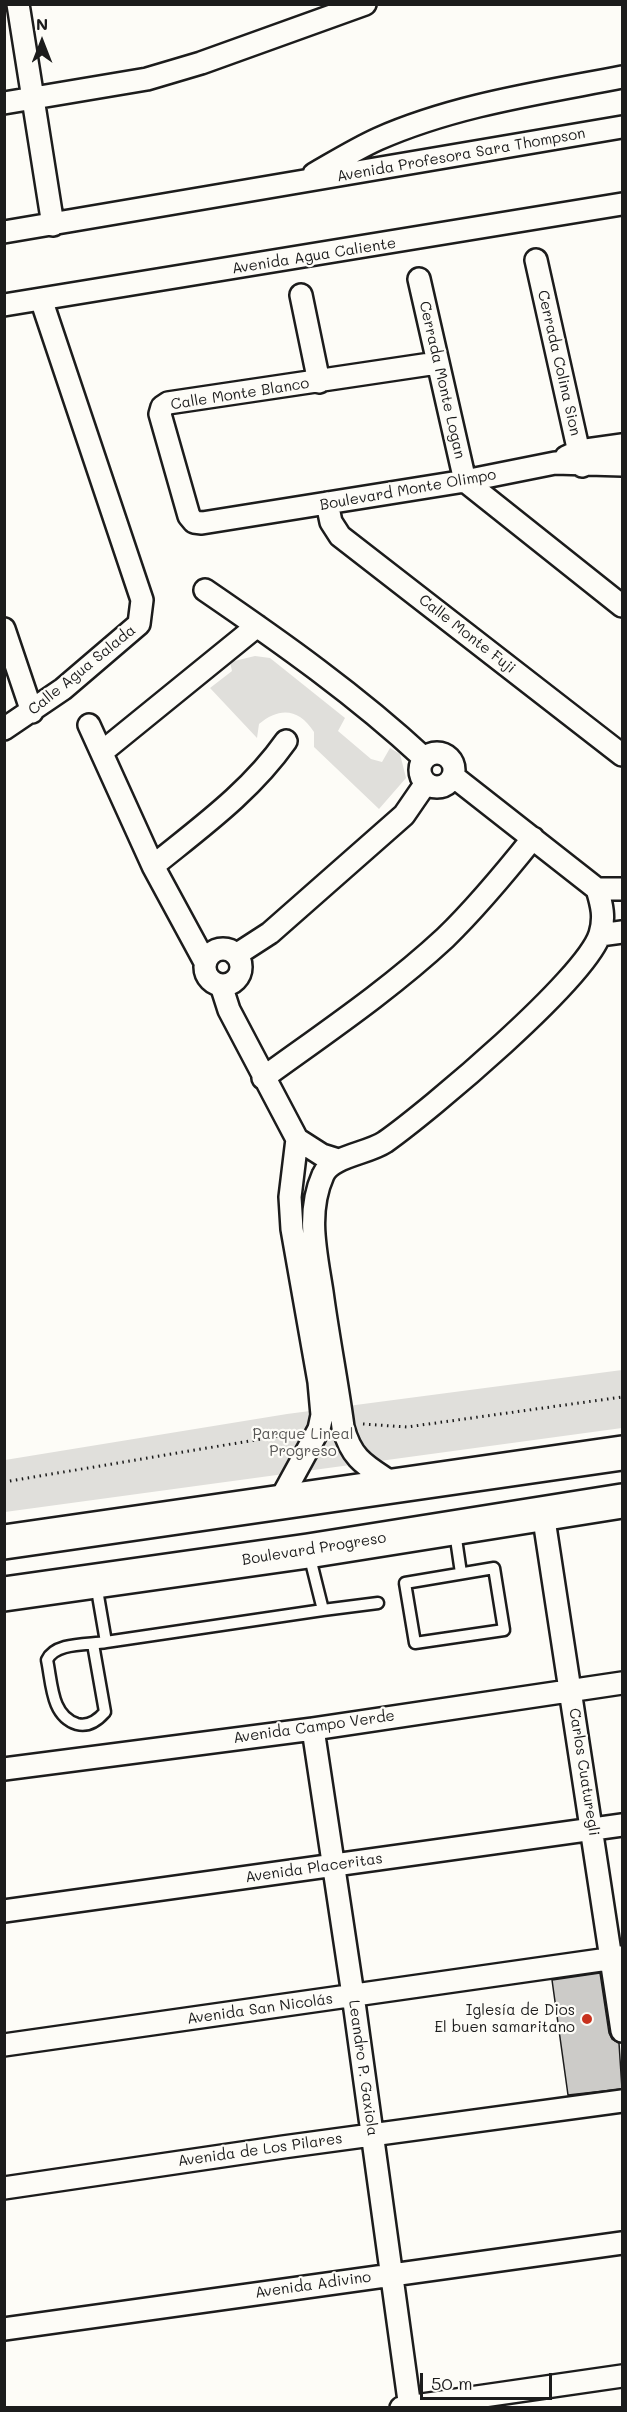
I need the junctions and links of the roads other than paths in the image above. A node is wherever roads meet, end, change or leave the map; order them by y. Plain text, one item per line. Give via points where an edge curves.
1 (18, 4) edge
2 (365, 4) edge
3 (622, 77) edge
4 (34, 99) junction
5 (4, 103) edge
6 (622, 127) edge
7 (300, 182) junction
8 (622, 204) edge
9 (53, 225) junction
10 (4, 232) edge
11 (536, 260) dead end
12 (419, 279) dead end
13 (301, 295) dead end
14 (41, 299) junction
15 (4, 305) edge
16 (437, 363) junction
17 (319, 382) junction
18 (622, 445) edge
19 (581, 458) junction
20 (622, 465) edge
21 (465, 481) junction
22 (327, 503) junction
23 (194, 522) joint
24 (205, 590) dead end
25 (622, 606) edge
26 (257, 626) junction
27 (4, 629) edge
28 (32, 712) junction
29 (89, 725) dead end
30 (4, 729) edge
31 (286, 741) dead end
32 (102, 752) junction
33 (622, 755) edge
34 (424, 758) junction
35 (453, 776) junction
36 (426, 783) junction
37 (533, 838) junction
38 (153, 866) junction
39 (597, 889) junction
40 (622, 889) edge
41 (622, 932) edge
42 (600, 935) junction
43 (237, 954) junction
44 (205, 962) junction
45 (221, 986) junction
46 (263, 1078) junction
47 (297, 1140) junction
48 (338, 1160) junction
49 (302, 1228) junction
50 (331, 1421) junction
51 (622, 1453) edge
52 (395, 1485) junction
53 (622, 1501) edge
54 (279, 1502) junction
55 (543, 1513) junction
56 (454, 1527) junction
57 (4, 1542) edge
58 (308, 1551) junction
59 (461, 1574) junction
60 (95, 1581) junction
61 (4, 1594) edge
62 (378, 1603) dead end
63 (323, 1610) junction
64 (106, 1642) junction
65 (93, 1644) junction
66 (622, 1683) edge
67 (571, 1691) junction
68 (313, 1729) junction
69 (4, 1769) edge
70 (622, 1825) edge
71 (593, 1829) junction
72 (332, 1865) junction
73 (4, 1911) edge
74 (617, 1958) edge
75 (353, 1995) junction
76 (622, 2031) edge
77 (4, 2044) edge
78 (622, 2101) edge
79 (372, 2135) junction
80 (4, 2188) edge
81 (622, 2242) edge
82 (390, 2275) junction
83 (4, 2329) edge
84 (622, 2376) edge
85 (407, 2407) edge

1 - 4 street
2 - 4 street via 147,79
3 - 7 street, Avenida Profesora Sara Thompson via 471,107 415,125 358,149
4 - 5 street
4 - 9 street
6 - 7 street, Avenida Profesora Sara Thompson
7 - 9 street, Avenida Profesora Sara Thompson
8 - 14 street, Avenida Agua Caliente
9 - 10 street, Avenida Profesora Sara Thompson
11 - 19 street, Cerrada Colina Sion
12 - 16 street, Cerrada Monte Logan
13 - 17 street
14 - 15 street, Avenida Agua Caliente
14 - 28 street, Calle Agua Salada via 142,600 139,624
16 - 17 street, Calle Monte Blanco
16 - 21 street, Cerrada Monte Logan
17 - 23 street, Calle Monte Blanco via 168,403 162,407 160,414
18 - 19 street
19 - 20 street, Boulevard Monte Olimpo
19 - 21 street, Boulevard Monte Olimpo
21 - 22 street, Boulevard Monte Olimpo
21 - 25 street
22 - 23 street, Boulevard Monte Olimpo
22 - 33 street, Calle Monte Fuji via 331,522 340,536
24 - 26 street
26 - 32 street
26 - 34 street via 305,659
27 - 28 street
28 - 30 street, Calle Agua Salada
29 - 32 street
31 - 38 street via 239,796
32 - 38 street
34 - 35 street via 438,752 448,756 454,765
34 - 36 street via 420,774
35 - 36 street via 441,786
35 - 37 street
36 - 43 street via 404,815 270,933
37 - 39 street
37 - 46 street via 482,901 444,938 394,982
38 - 44 street
39 - 40 street
39 - 42 street via 604,916
41 - 42 street
42 - 48 street via 582,964 502,1044 383,1143
43 - 44 street via 219,949
43 - 45 street via 242,966 238,978
44 - 45 street via 206,975
45 - 46 street
46 - 47 street
47 - 48 street
47 - 49 street via 290,1197
48 - 49 street via 324,1171
49 - 50 street
50 - 52 street via 361,1462
50 - 54 street
51 - 52 main road
52 - 54 main road
53 - 55 main road, Boulevard Progreso
54 - 57 main road
55 - 56 main road, Boulevard Progreso
55 - 67 street, Carlos Cuaturegli
56 - 58 main road, Boulevard Progreso
56 - 59 lane
58 - 60 main road, Boulevard Progreso
58 - 63 lane
59 - 59 lane via 405,1582 415,1643 504,1630 494,1568
60 - 61 main road, Boulevard Progreso
60 - 64 lane
62 - 63 lane
63 - 64 lane
64 - 65 lane
65 - 65 lane via 105,1712 97,1721 82,1725 66,1720 57,1708 47,1660 59,1648
66 - 67 street, Avenida Campo Verde
67 - 68 street, Avenida Campo Verde
67 - 71 street, Carlos Cuaturegli
68 - 69 street, Avenida Campo Verde
68 - 72 street, Leandro P. Gaxiola
70 - 71 street, Avenida Placeritas
71 - 72 street, Avenida Placeritas
71 - 74 street, Carlos Cuaturegli
72 - 73 street, Avenida Placeritas
72 - 75 street, Leandro P. Gaxiola
74 - 75 street, Avenida San Nicolás
74 - 76 street, Carlos Cuaturegli
75 - 77 street, Avenida San Nicolás
75 - 79 street, Leandro P. Gaxiola
78 - 79 street, Avenida de Los Pilares
79 - 80 street, Avenida de Los Pilares
79 - 82 street, Leandro P. Gaxiola
81 - 82 street, Avenida Adivino
82 - 83 street, Avenida Adivino
82 - 85 street, Leandro P. Gaxiola
84 - 85 street

